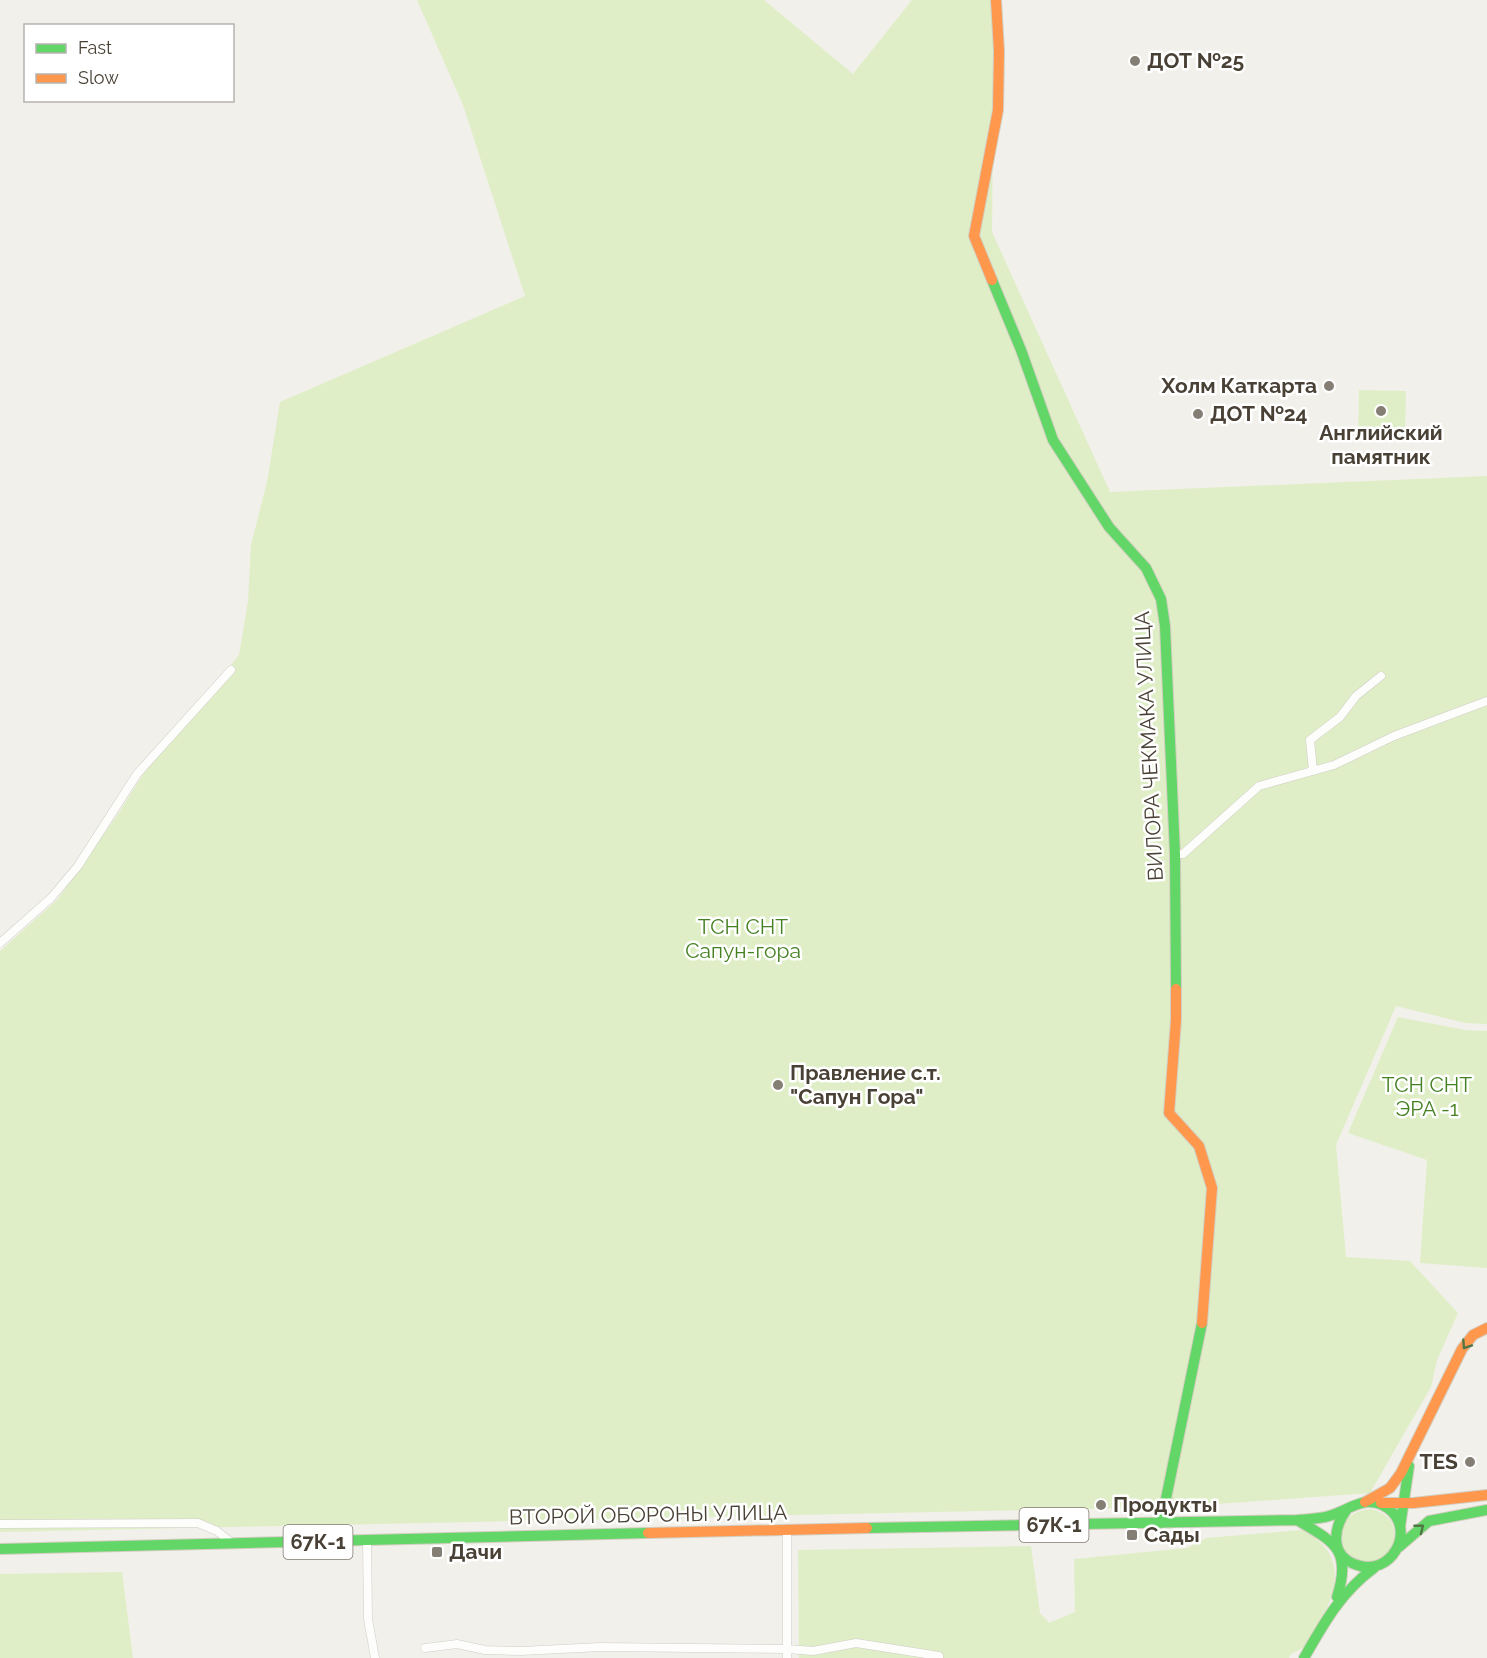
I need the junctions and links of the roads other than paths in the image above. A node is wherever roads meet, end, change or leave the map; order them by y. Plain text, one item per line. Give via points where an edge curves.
1 (996, 0) edge
2 (231, 670) dead end
3 (1381, 676) dead end
4 (1487, 701) edge
5 (1313, 771) junction
6 (1175, 854) junction
7 (0, 943) edge
8 (1487, 1328) edge
9 (1410, 1459) junction
10 (1408, 1474) junction
11 (1487, 1495) edge
12 (1365, 1502) junction
13 (1427, 1502) junction
14 (1380, 1503) junction
15 (1402, 1504) junction
16 (1347, 1509) junction
17 (1487, 1510) edge
18 (1297, 1520) junction
19 (1161, 1523) junction
20 (0, 1524) edge
21 (1400, 1528) junction
22 (787, 1531) junction
23 (367, 1541) junction
24 (233, 1543) junction
25 (1398, 1547) junction
26 (0, 1549) edge
27 (1339, 1551) junction
28 (1375, 1567) junction
29 (1335, 1604) junction
30 (425, 1648) dead end
31 (787, 1649) junction
32 (375, 1658) edge
33 (787, 1658) edge
34 (939, 1658) edge
35 (1304, 1658) edge

1 - 6 main road, ВИЛОРА ЧЕКМАКА УЛИЦА via 998,110 974,236 1053,440 1109,526 1146,568 1161,599
2 - 7 street via 137,774 78,866 51,898
3 - 5 street via 1356,696 1340,717 1310,740
4 - 5 street
5 - 6 street via 1259,786 1183,854
6 - 19 main road, ВИЛОРА ЧЕКМАКА УЛИЦА via 1176,1020 1169,1113 1199,1146 1212,1188 1204,1314
8 -> 9 main road, 67К-1 via 1473,1335 1462,1349
9 - 10 main road, 67К-1
9 - 12 main road, 67К-1 via 1390,1488
10 - 13 main road via 1414,1495
10 - 15 main road, 67К-1
11 - 13 main road
12 - 14 main road, 67К-1
12 - 16 main road, 67К-1
13 - 15 main road
14 - 15 main road
14 - 21 main road via 1391,1510
15 - 21 main road, 67К-1
16 - 18 main road, 67К-1
16 - 27 main road via 1336,1528
25 -> 17 main road via 1434,1519
18 - 19 main road, ВТОРОЙ ОБОРОНЫ УЛИЦА / 67К-1
18 - 27 main road
19 - 22 main road, ВТОРОЙ ОБОРОНЫ УЛИЦА / 67К-1
20 - 24 street via 198,1523
21 - 25 main road, 67К-1
22 - 23 main road, ВТОРОЙ ОБОРОНЫ УЛИЦА / 67К-1
22 - 31 street
23 - 24 main road, ВТОРОЙ ОБОРОНЫ УЛИЦА / 67К-1
23 - 32 street via 368,1619
24 - 26 main road, ВТОРОЙ ОБОРОНЫ УЛИЦА / 67К-1
25 - 28 main road via 1388,1560
27 - 28 main road via 1356,1566
27 - 29 main road via 1341,1574
28 - 29 main road via 1352,1584
29 - 35 main road
30 - 31 street via 457,1644 522,1651 600,1647
31 - 33 street
31 - 34 street via 813,1651 856,1642

